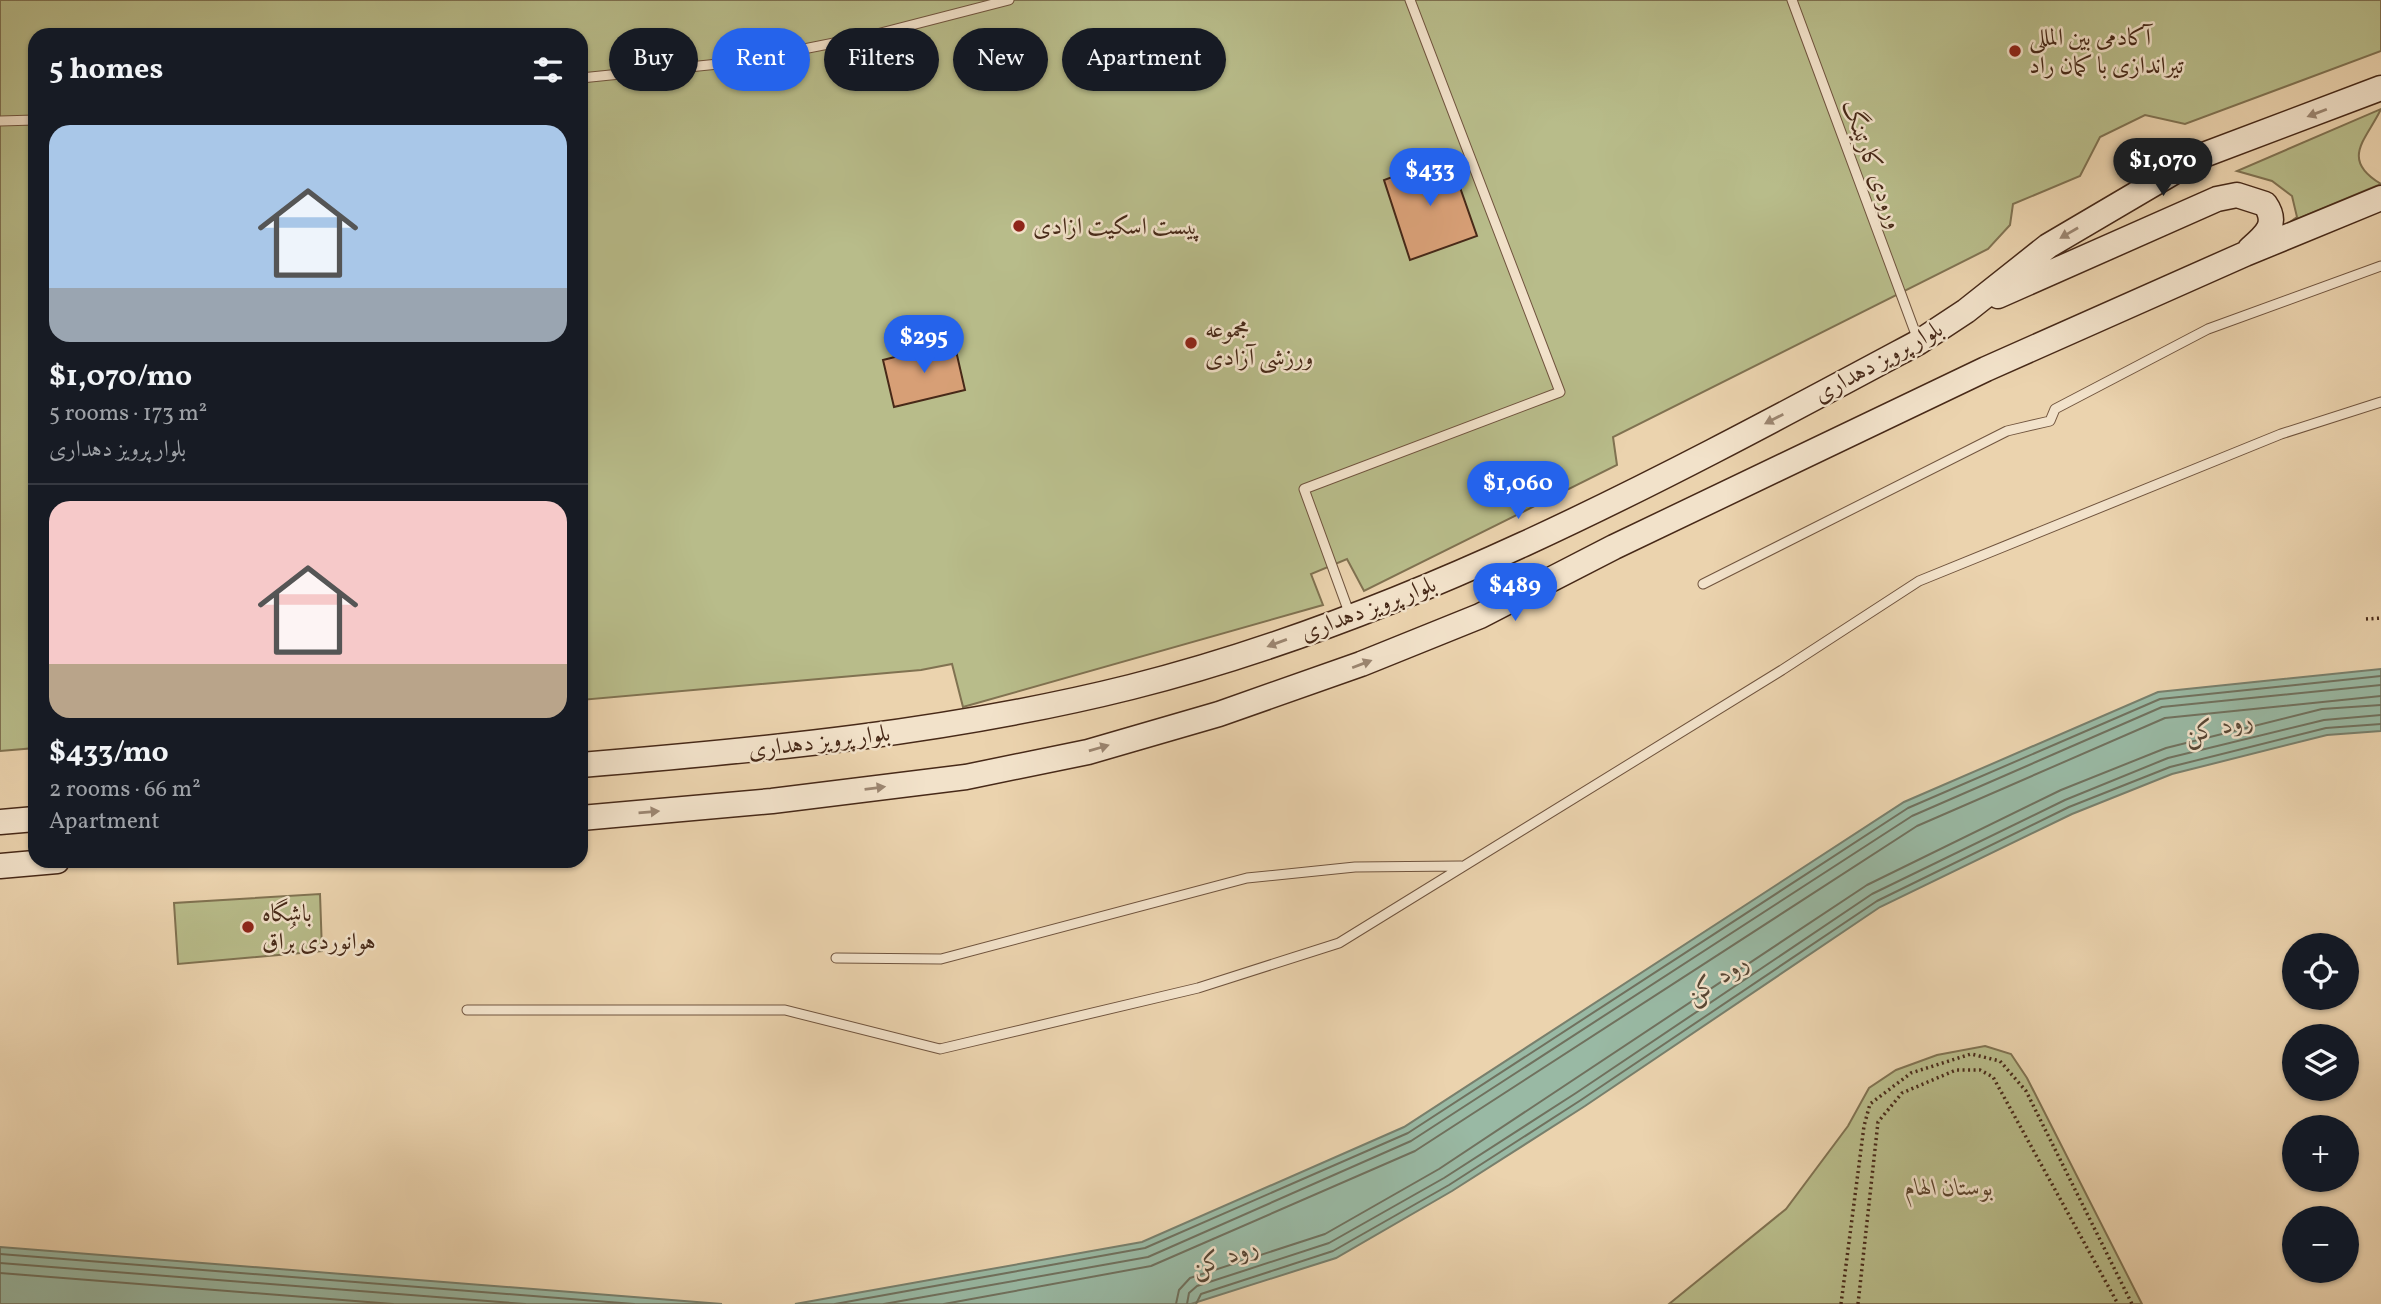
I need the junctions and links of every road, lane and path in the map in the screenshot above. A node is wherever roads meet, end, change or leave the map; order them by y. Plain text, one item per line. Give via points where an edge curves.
1 (1009, 0) edge
2 (1410, 0) edge
3 (1792, 0) edge
4 (588, 77) edge
5 (2381, 89) edge
6 (28, 120) edge
7 (0, 121) edge
8 (2381, 198) edge
9 (2245, 254) junction
10 (2381, 266) edge
11 (1966, 311) junction
12 (1919, 342) junction
13 (2381, 401) edge
14 (1703, 584) dead end
15 (1350, 617) junction
16 (2381, 618) edge
17 (2366, 619) dead end
18 (588, 764) edge
19 (588, 817) edge
20 (28, 820) edge
21 (0, 822) edge
22 (28, 864) edge
23 (0, 866) edge
24 (1463, 866) junction
25 (836, 958) dead end
26 (467, 1010) dead end
27 (1841, 1304) edge
28 (1858, 1304) edge
29 (2118, 1304) edge
30 (2132, 1304) edge

1 - 4 lane via 869,36 738,62
2 - 15 lane via 1560,392 1304,489
3 - 12 lane, ورودی کارتینگ
5 -> 11 main road, بلوار پرویز دهداری via 2201,156 2048,246
6 - 7 lane
8 - 9 main road, بلوار پرویز دهداری
9 - 11 main road via 2271,229 2272,220 2264,204 2237,195 2217,199
19 -> 9 main road, بلوار پرویز دهداری via 966,777 1088,752 1219,714 1480,616 1986,369
10 - 14 lane via 2208,329 2055,409 2050,421 2007,431
11 - 12 main road, بلوار پرویز دهداری
12 -> 15 main road, بلوار پرویز دهداری via 1601,508
13 - 24 lane via 2281,434 1919,581
15 -> 18 main road, بلوار پرویز دهداری via 1143,684 1018,711 780,747
16 - 17 path
20 - 21 main road
22 - 23 main road
24 - 25 lane via 1355,867 1247,878 941,959
24 - 26 lane via 1339,943 1198,988 940,1049 785,1010
27 - 30 path via 1870,1104 1911,1073 1971,1054 2000,1061 2026,1091
28 - 29 path via 1878,1122 1902,1093 1956,1070 1980,1070 1993,1077

